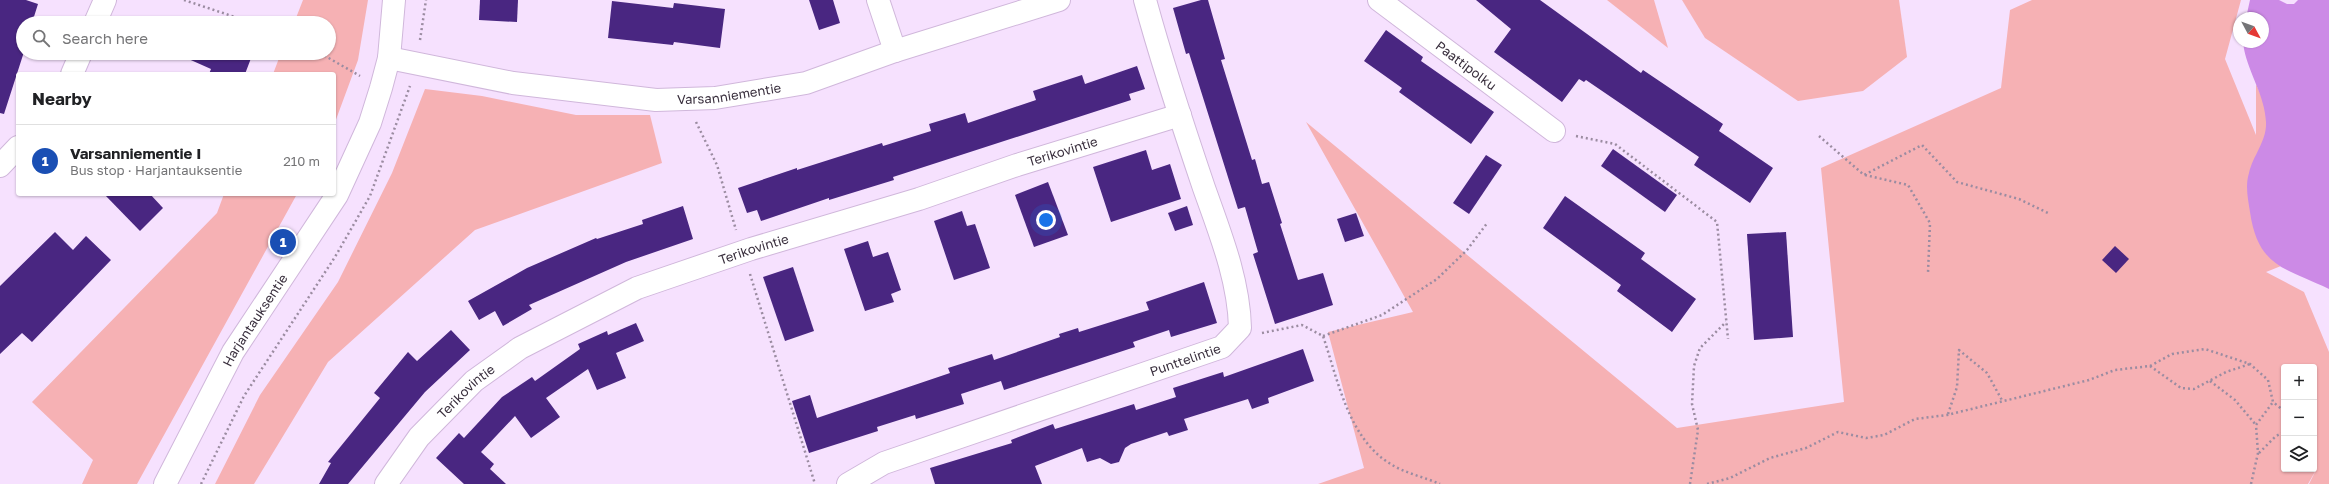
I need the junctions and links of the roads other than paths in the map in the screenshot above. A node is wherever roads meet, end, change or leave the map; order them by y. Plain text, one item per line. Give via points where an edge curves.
1 (105, 0) edge
2 (394, 0) edge
3 (878, 0) edge
4 (1059, 0) edge
5 (1145, 0) edge
6 (1379, 0) edge
7 (98, 16) edge
8 (895, 52) junction
9 (389, 58) junction
10 (78, 60) edge
11 (73, 72) edge
12 (1180, 115) junction
13 (1554, 131) road end
14 (16, 149) edge
15 (0, 166) edge
16 (165, 484) edge
17 (386, 484) edge
18 (848, 484) edge

1 - 7 street
2 - 9 street, Harjantauksentie
3 - 8 street
4 - 8 street, Varsanniementie
5 - 12 street
6 - 13 street, Paattipolku
8 - 9 street, Varsanniementie via 806,83 715,98 656,100 513,83
9 - 16 street, Harjantauksentie via 370,123 337,195 234,352
10 - 11 street
12 - 17 street, Terikovintie via 1017,165 919,199 743,252 637,288 520,348 474,381 419,437
12 - 18 street, Punttelintie via 1227,254 1240,303 1240,328 1222,346 884,462
14 - 15 street

